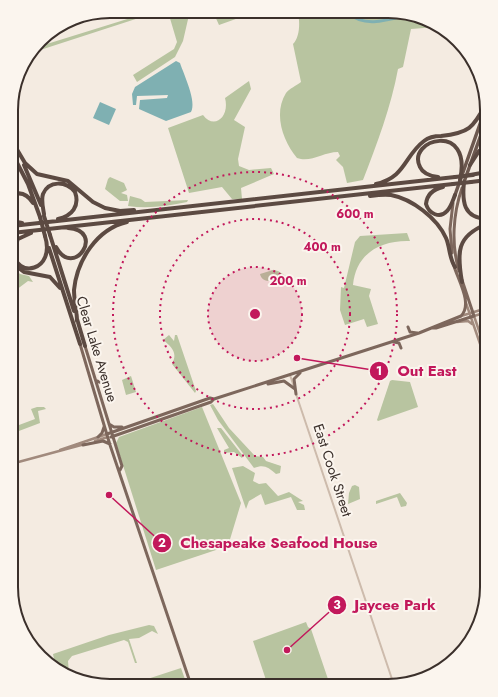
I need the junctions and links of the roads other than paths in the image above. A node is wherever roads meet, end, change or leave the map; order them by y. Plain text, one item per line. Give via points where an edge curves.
1 (480, 116) edge
2 (480, 124) edge
3 (480, 137) edge
4 (480, 149) edge
5 (18, 152) edge
6 (18, 154) edge
7 (18, 165) edge
8 (470, 165) junction
9 (480, 174) edge
10 (452, 178) junction
11 (480, 181) edge
12 (462, 182) junction
13 (452, 185) junction
14 (348, 189) junction
15 (18, 193) edge
16 (455, 195) junction
17 (333, 197) junction
18 (168, 209) junction
19 (41, 215) junction
20 (154, 217) junction
21 (480, 218) edge
22 (18, 222) edge
23 (44, 223) junction
24 (32, 224) junction
25 (18, 225) edge
26 (480, 227) edge
27 (58, 228) junction
28 (45, 230) junction
29 (18, 232) edge
30 (50, 235) junction
31 (18, 239) edge
32 (47, 242) junction
33 (18, 263) edge
34 (454, 267) junction
35 (18, 268) edge
36 (462, 282) junction
37 (464, 295) junction
38 (66, 302) junction
39 (470, 305) junction
40 (480, 309) edge
41 (480, 311) edge
42 (480, 314) edge
43 (472, 315) junction
44 (461, 316) junction
45 (480, 317) edge
46 (77, 321) junction
47 (457, 322) junction
48 (408, 327) dead end
49 (432, 328) junction
50 (475, 328) junction
51 (419, 333) junction
52 (480, 333) edge
53 (480, 335) edge
54 (392, 341) junction
55 (480, 343) edge
56 (80, 344) joint
57 (85, 346) joint
58 (401, 348) dead end
59 (84, 357) junction
60 (300, 372) junction
61 (290, 375) junction
62 (96, 380) junction
63 (104, 384) dead end
64 (264, 384) junction
65 (294, 389) junction
66 (296, 394) junction
67 (214, 399) junction
68 (97, 403) junction
69 (106, 413) junction
70 (108, 422) junction
71 (128, 427) junction
72 (121, 434) junction
73 (111, 435) junction
74 (98, 437) junction
75 (83, 445) junction
76 (110, 445) junction
77 (60, 450) junction
78 (119, 459) junction
79 (18, 462) edge
80 (120, 470) junction
81 (189, 679) edge
82 (392, 679) edge

1 - 14 highway via 470,128 458,134 427,139 401,171 390,178 378,184
2 - 12 highway
3 - 8 highway
4 - 8 highway
5 - 18 highway via 34,172 45,177 68,181 89,200 102,207 120,211
6 - 19 highway via 29,175
7 - 19 highway
8 - 12 highway
9 - 10 highway, bridge
10 - 12 highway via 432,176 422,171 418,157 426,144 442,140 457,148 463,161
10 - 14 highway
11 - 12 highway, bridge
12 - 13 highway, bridge
12 - 16 highway
12 - 21 highway via 467,209
12 - 36 main road via 454,232 456,258
13 - 16 highway via 431,193 426,201 427,208 435,214 443,214
13 - 17 highway
14 - 18 highway
15 - 19 highway via 27,196
16 - 34 main road via 450,230
17 - 20 highway
17 - 34 highway via 388,195 409,202 426,214 440,229 448,243
18 - 23 highway
19 - 23 highway via 42,198 48,187 63,184 73,190 77,201 71,213
19 - 30 highway, bridge
19 - 32 highway, Clear Lake Avenue, bridge
20 - 27 highway
20 - 46 highway via 115,226 102,234 92,246 79,270 74,289
22 - 24 highway
23 - 24 highway
24 - 25 highway
26 - 36 highway via 472,231 461,245 459,256
27 - 28 highway
27 - 30 highway via 75,229 85,237 86,244 82,254 74,258 65,257 57,250
28 - 29 highway
28 - 31 highway via 25,234
30 - 46 highway, Clear Lake Avenue
32 - 33 highway via 46,256 40,266 28,268
32 - 38 highway, Clear Lake Avenue
34 - 37 main road
35 - 38 highway via 24,272 52,278
36 - 39 main road
37 - 43 main road
37 - 44 main road via 466,308
38 - 56 highway, Clear Lake Avenue
39 - 40 main road via 475,309
39 - 43 main road
41 - 43 main road
42 - 43 main road
43 - 44 main road
43 - 47 main road
43 - 50 main road
43 - 53 main road
44 - 49 main road
45 - 52 main road via 477,321
46 - 57 highway, Clear Lake Avenue
47 - 49 main road
47 - 50 main road via 470,321
48 - 51 main road via 410,332
49 - 51 main road
50 - 55 main road
51 - 54 main road
54 - 58 main road via 399,343
54 - 60 main road
56 - 59 main road, Clear Lake Avenue
57 - 62 main road, Clear Lake Avenue
59 - 68 main road, Clear Lake Avenue
59 - 69 main road
60 - 61 main road
60 - 66 main road via 294,379
61 - 64 main road
61 - 65 street, East Cook Street
62 - 63 main road
62 - 69 main road, Clear Lake Avenue
64 - 65 main road via 284,381
64 - 67 main road
65 - 66 street, East Cook Street
66 - 82 street, East Cook Street
67 - 71 main road via 210,398
67 - 72 main road
68 - 73 main road, Clear Lake Avenue
68 - 74 main road via 104,428
69 - 70 main road, Clear Lake Avenue
70 - 71 main road via 114,427
70 - 73 main road, Clear Lake Avenue
71 - 73 main road
72 - 73 main road
72 - 78 main road via 115,441
73 - 74 main road
73 - 75 main road
73 - 76 main road, Clear Lake Avenue
73 - 78 main road, Clear Lake Avenue
74 - 77 main road
75 - 76 main road via 103,441
75 - 77 main road
76 - 80 main road, Clear Lake Avenue
77 - 79 main road
78 - 80 main road, Clear Lake Avenue via 122,466
80 - 81 main road, Clear Lake Avenue

